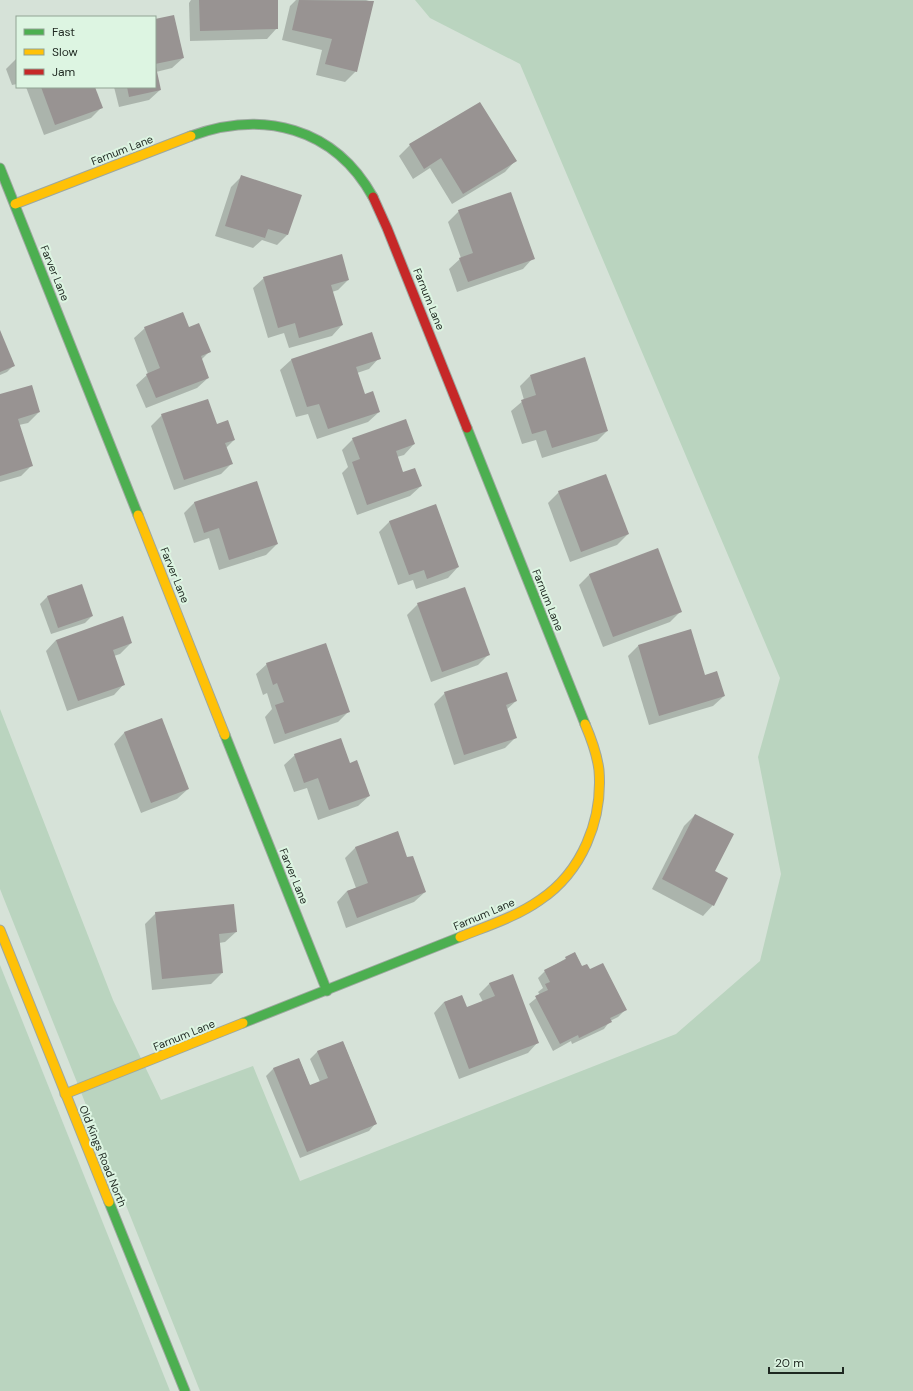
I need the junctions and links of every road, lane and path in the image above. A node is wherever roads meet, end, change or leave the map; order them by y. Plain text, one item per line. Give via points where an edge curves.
1 (0, 168) edge
2 (15, 204) junction
3 (0, 930) edge
4 (327, 990) junction
5 (65, 1094) junction
6 (185, 1391) edge

1 - 2 street, Farver Lane
2 - 4 street, Farver Lane
2 - 4 street, Farnum Lane via 189,136 231,125 253,123 289,128 321,142 348,163 368,189 385,222 585,725 597,762 597,806 589,837 581,855 560,884 535,904 506,919
3 - 5 street, Old Kings Road North
4 - 5 street, Farnum Lane
5 - 6 street, Old Kings Road North

